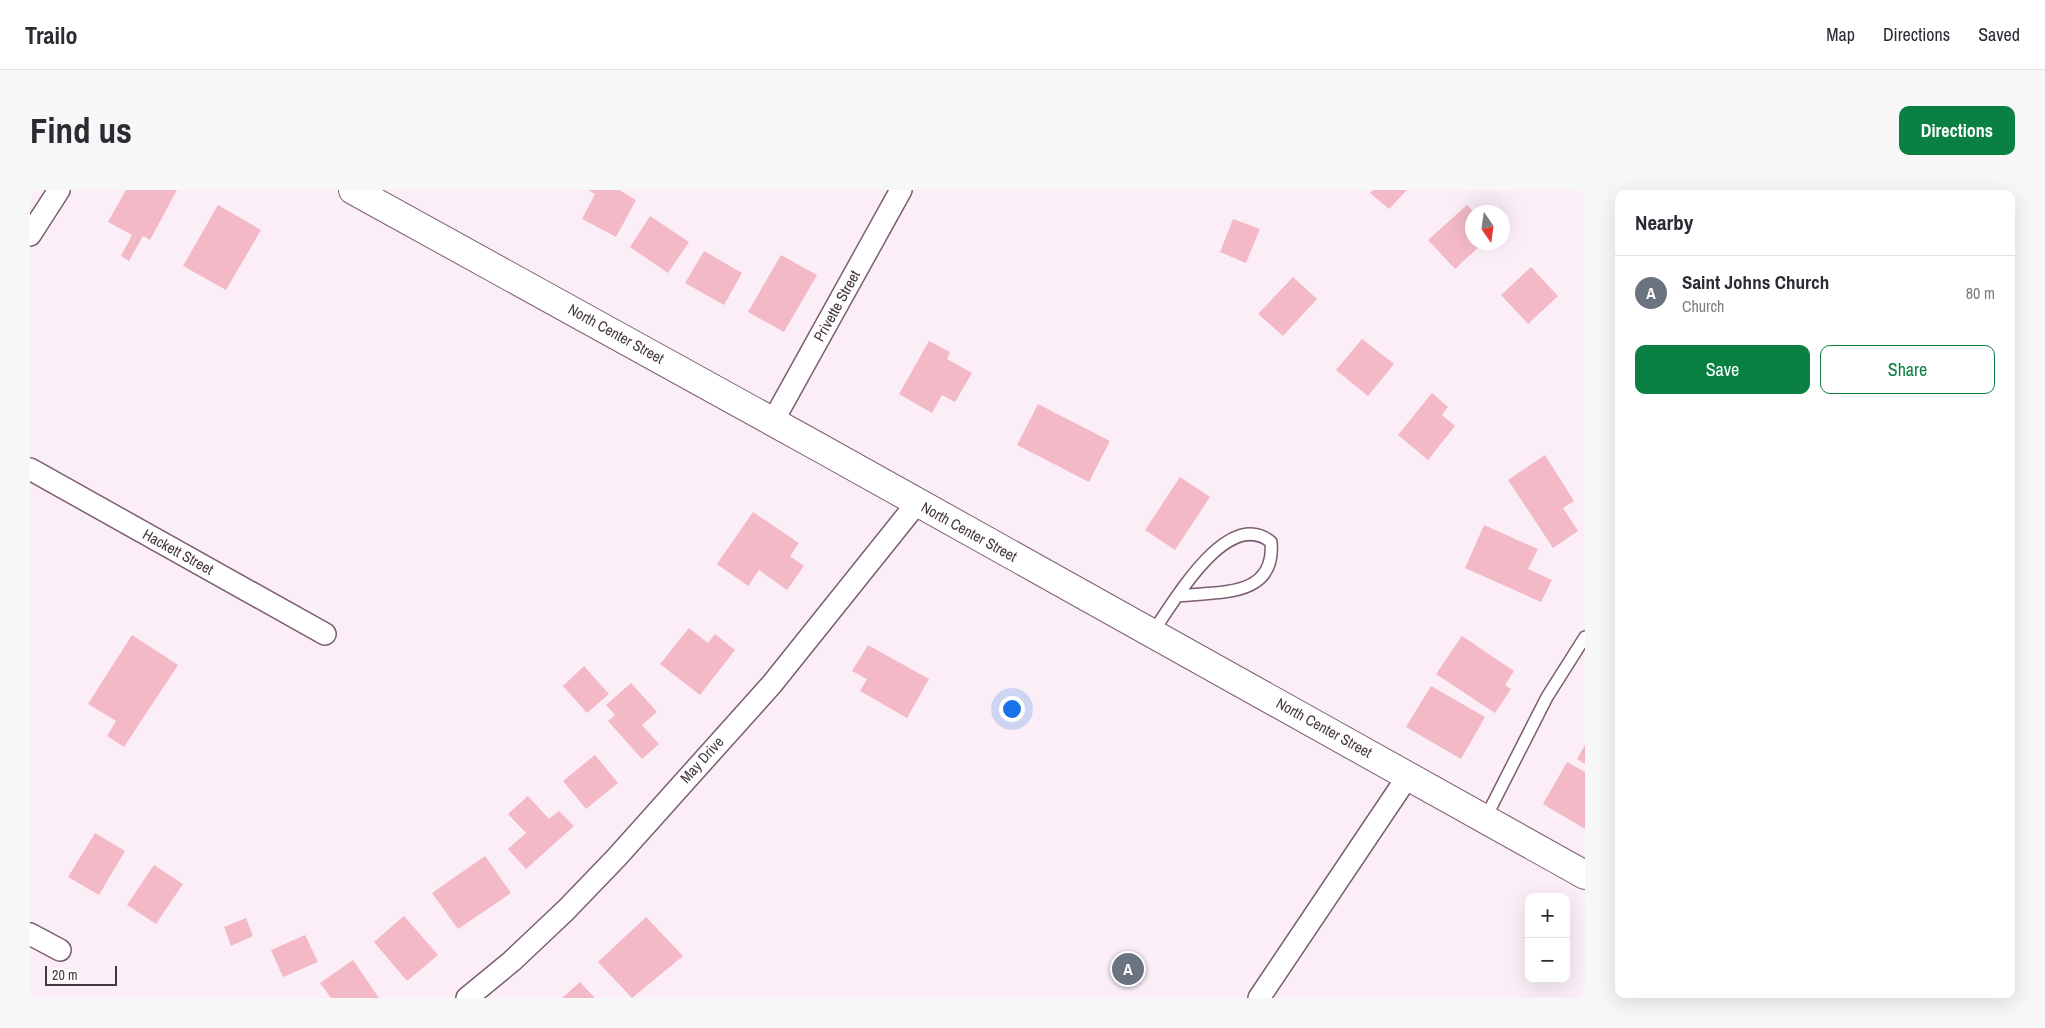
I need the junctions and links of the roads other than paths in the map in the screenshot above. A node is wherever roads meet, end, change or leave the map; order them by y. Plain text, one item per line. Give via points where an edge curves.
1 (59, 190) edge
2 (353, 190) edge
3 (901, 190) edge
4 (30, 235) edge
5 (773, 421) junction
6 (30, 469) edge
7 (916, 503) junction
8 (1178, 596) junction
9 (1152, 633) junction
10 (325, 634) dead end
11 (1585, 637) edge
12 (1408, 776) junction
13 (1485, 819) junction
14 (1585, 875) edge
15 (30, 934) edge
16 (60, 950) dead end
17 (467, 998) edge
18 (1258, 998) edge

1 - 4 street
2 - 5 main road, North Center Street
3 - 5 street, Privette Street
5 - 7 main road, North Center Street
6 - 10 street, Hackett Street
7 - 9 main road, North Center Street
7 - 17 street, May Drive via 772,684 617,857 566,910
8 - 8 lane via 1204,560 1227,541 1248,534 1263,536 1271,542 1272,553 1263,576 1250,587
8 - 9 lane
9 - 12 main road, North Center Street
11 - 13 lane via 1547,697
12 - 13 main road, North Center Street
12 - 18 street
13 - 14 main road, North Center Street
15 - 16 street

